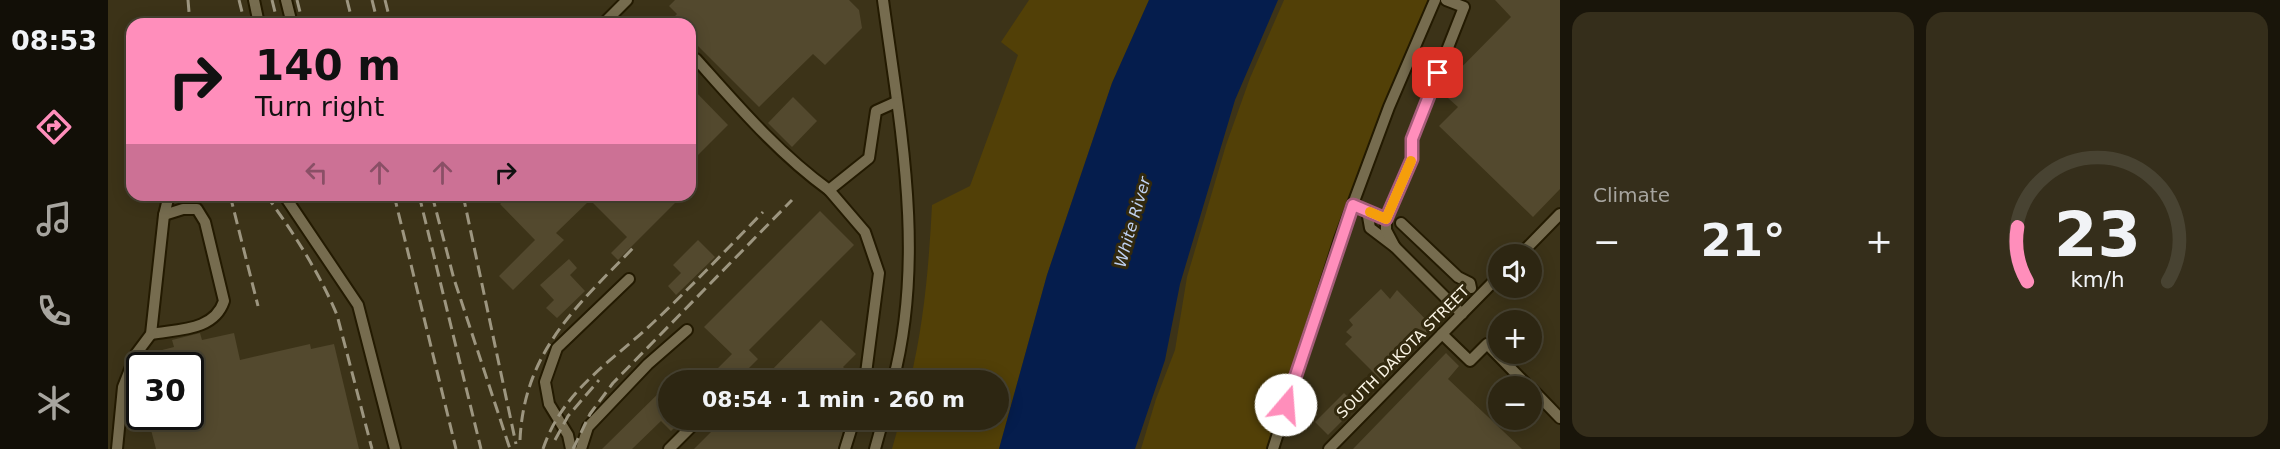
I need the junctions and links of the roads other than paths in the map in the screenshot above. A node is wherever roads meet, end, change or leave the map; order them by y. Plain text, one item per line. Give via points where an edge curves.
1 (254, 0) edge
2 (286, 0) edge
3 (627, 0) edge
4 (883, 0) edge
5 (1435, 0) edge
6 (1446, 0) edge
7 (258, 18) edge
8 (290, 18) edge
9 (609, 18) edge
10 (696, 58) dead end
11 (896, 102) junction
12 (830, 190) junction
13 (168, 201) edge
14 (288, 201) edge
15 (1353, 205) junction
16 (1367, 211) junction
17 (1560, 214) edge
18 (164, 215) junction
19 (1386, 219) junction
20 (1401, 223) dead end
21 (1531, 244) edge
22 (1395, 247) junction
23 (629, 279) dead end
24 (1488, 288) edge
25 (1480, 296) junction
26 (1462, 314) junction
27 (687, 330) dead end
28 (151, 334) junction
29 (1442, 334) junction
30 (866, 370) edge
31 (895, 370) edge
32 (1518, 376) edge
33 (1542, 400) edge
34 (1560, 418) edge
35 (688, 430) edge
36 (851, 430) edge
37 (880, 430) edge
38 (117, 449) edge
39 (395, 449) edge
40 (571, 449) edge
41 (581, 449) edge
42 (669, 449) edge
43 (845, 449) edge
44 (875, 449) edge
45 (1273, 449) edge
46 (1329, 449) edge

1 - 7 street
2 - 8 street
3 - 9 street
4 - 11 street
5 - 15 street
6 - 19 street via 1464,7 1412,139 1412,159
10 - 12 street via 797,167
11 - 12 street via 876,111 869,158
11 - 31 street via 909,217 910,265 905,323
12 - 30 street via 865,232 879,273
13 - 18 street
14 - 39 street via 358,305
15 - 16 street
15 - 45 street
16 - 19 street
16 - 22 street via 1370,228
17 - 21 street
18 - 28 street
18 - 28 street via 196,209 205,222 224,301 220,313 209,323
19 - 22 street via 1386,231
20 - 25 street via 1464,286
22 - 26 street
23 - 40 street via 557,348 545,382 549,404 568,435
24 - 25 street, SOUTH DAKOTA STREET
25 - 26 street, SOUTH DAKOTA STREET
26 - 29 street, SOUTH DAKOTA STREET
27 - 41 street via 648,364 588,427
28 - 38 street via 136,354 123,387
29 - 32 street via 1470,361 1487,344
29 - 46 street, SOUTH DAKOTA STREET
33 - 34 street
35 - 42 street
36 - 43 street
37 - 44 street

